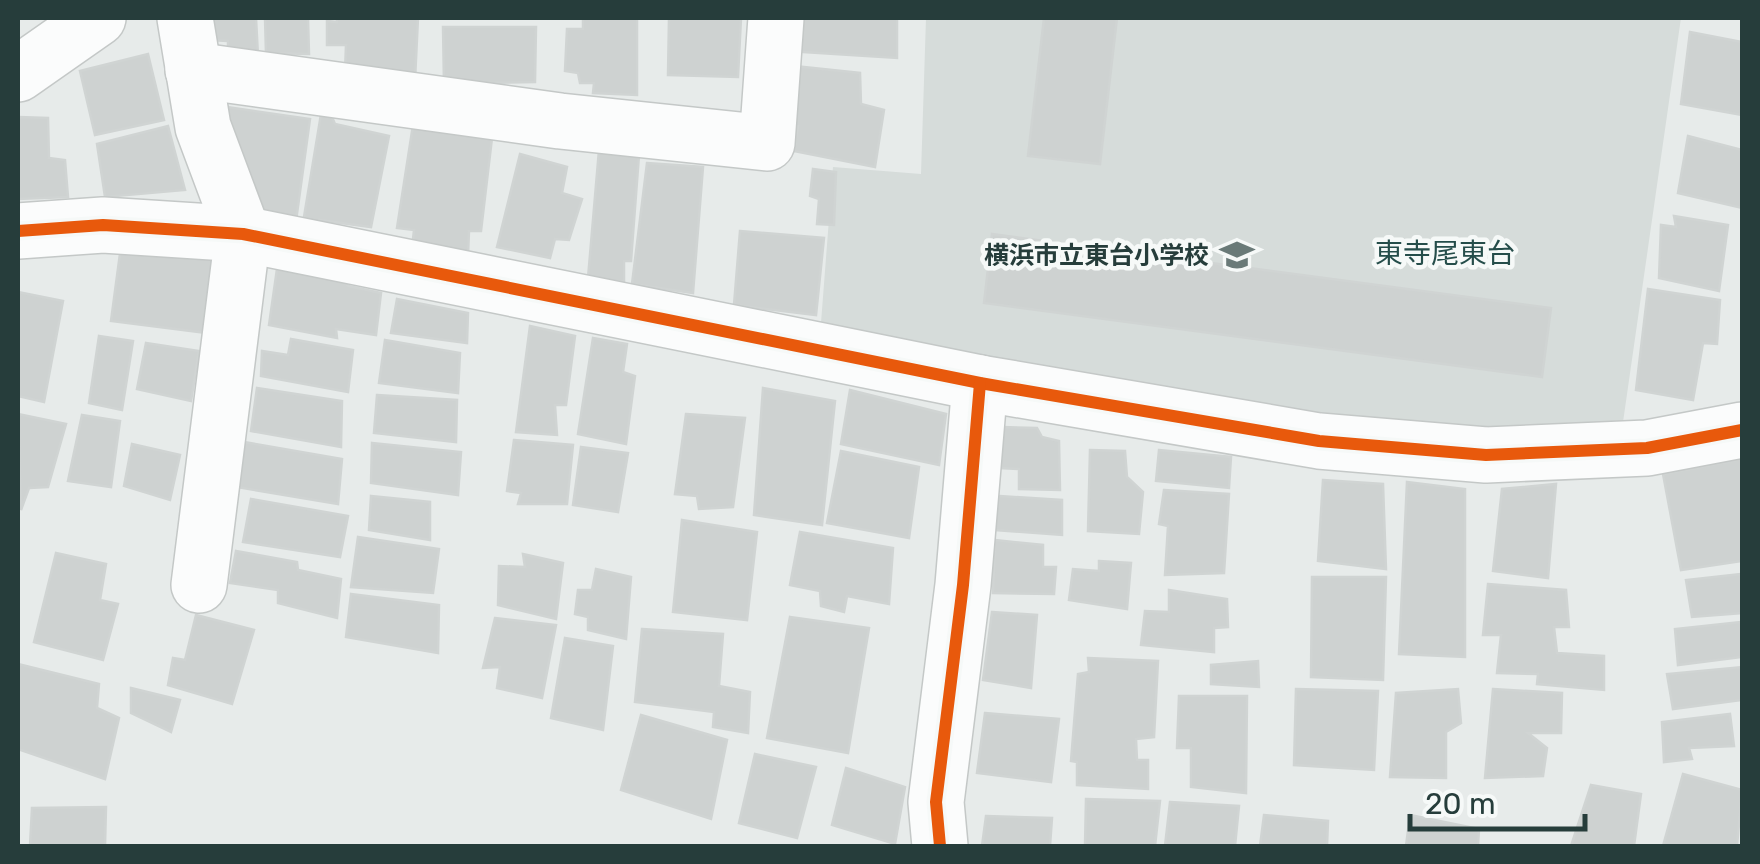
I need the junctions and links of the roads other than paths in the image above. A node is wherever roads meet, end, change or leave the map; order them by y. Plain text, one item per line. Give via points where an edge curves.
1 (98, 18) edge
2 (776, 18) edge
3 (189, 44) edge
4 (18, 74) edge
5 (18, 231) edge
6 (243, 234) junction
7 (980, 383) junction
8 (1742, 430) edge
9 (199, 585) dead end
10 (940, 846) edge

1 - 4 street
2 - 3 street via 767,143 560,121
3 - 6 street via 203,127
5 - 6 street via 104,225
6 - 7 street
6 - 9 street
7 - 8 street via 1318,442 1486,455 1647,448
7 - 10 street via 936,802

